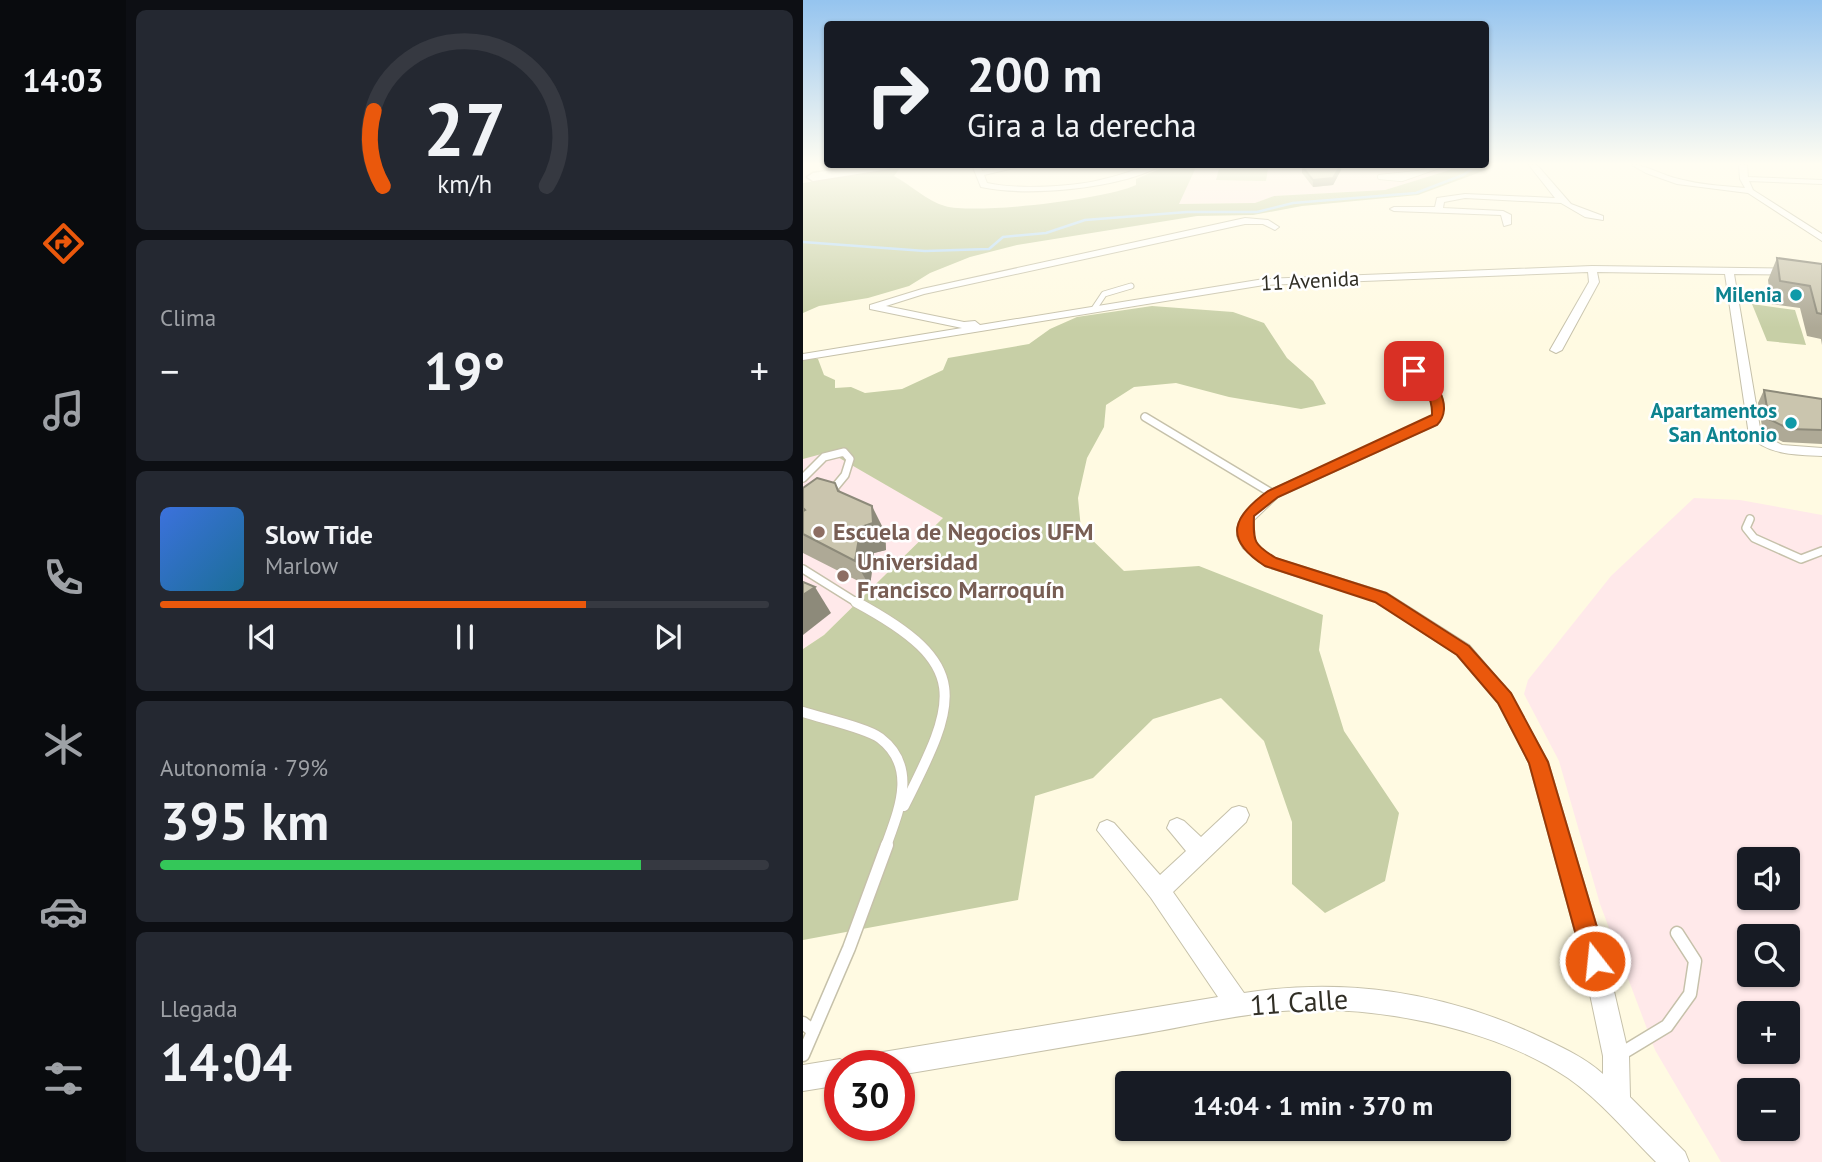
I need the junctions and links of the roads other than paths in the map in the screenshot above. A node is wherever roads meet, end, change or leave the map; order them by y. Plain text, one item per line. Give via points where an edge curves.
1 (1507, 219) edge
2 (1793, 219) edge
3 (1507, 224) dead end
4 (1275, 227) dead end
5 (1822, 238) edge
6 (1592, 269) junction
7 (1729, 271) junction
8 (1822, 272) edge
9 (1131, 286) dead end
10 (1094, 309) junction
11 (1041, 319) junction
12 (1556, 350) dead end
13 (803, 356) edge
14 (1414, 371) dead end
15 (1145, 417) dead end
16 (1822, 452) edge
17 (803, 478) edge
18 (1273, 494) junction
19 (826, 498) edge
20 (1750, 519) dead end
21 (1822, 551) edge
22 (803, 569) edge
23 (803, 712) edge
24 (1239, 815) dead end
25 (892, 828) junction
26 (1177, 828) dead end
27 (1107, 830) dead end
28 (1200, 851) junction
29 (1159, 890) junction
30 (1677, 933) dead end
31 (1238, 1006) junction
32 (808, 1027) edge
33 (803, 1055) edge
34 (1616, 1056) junction
35 (915, 1060) edge
36 (824, 1075) edge
37 (803, 1078) edge
38 (1617, 1105) junction
39 (1675, 1162) edge

1 - 3 street
2 - 5 street
4 - 11 street via 1245,221 923,292 874,307 964,325 1026,315
6 - 7 street, 11 Avenida
6 - 10 street, 11 Avenida via 1264,282
6 - 12 street via 1594,282
7 - 8 street, 11 Avenida
7 - 16 street via 1755,435 1788,451
9 - 10 lane via 1103,294
10 - 11 street, 11 Avenida
11 - 13 street, 11 Avenida
14 - 18 street via 1425,379 1439,404 1432,422
15 - 18 lane
17 - 19 lane via 824,457 844,453 850,459 845,475
18 - 34 street via 1252,509 1245,523 1246,539 1255,552 1270,562 1381,597 1463,650 1504,698 1538,762 1595,961
20 - 21 lane via 1748,533 1766,543 1802,559
22 - 25 lane via 837,593 877,612 925,647 945,676 945,713
23 - 25 lane via 870,731 894,751 904,785
24 - 28 street
25 - 32 lane via 849,948
26 - 28 street
27 - 29 street
28 - 29 street
29 - 31 street
30 - 34 lane via 1695,961 1690,994 1667,1026
31 - 35 street, 11 Calle
31 - 38 street, 11 Calle via 1336,997 1380,1000 1450,1014 1524,1042 1578,1070
32 - 33 lane
34 - 38 street
36 - 37 street
38 - 39 street, 11 Calle

